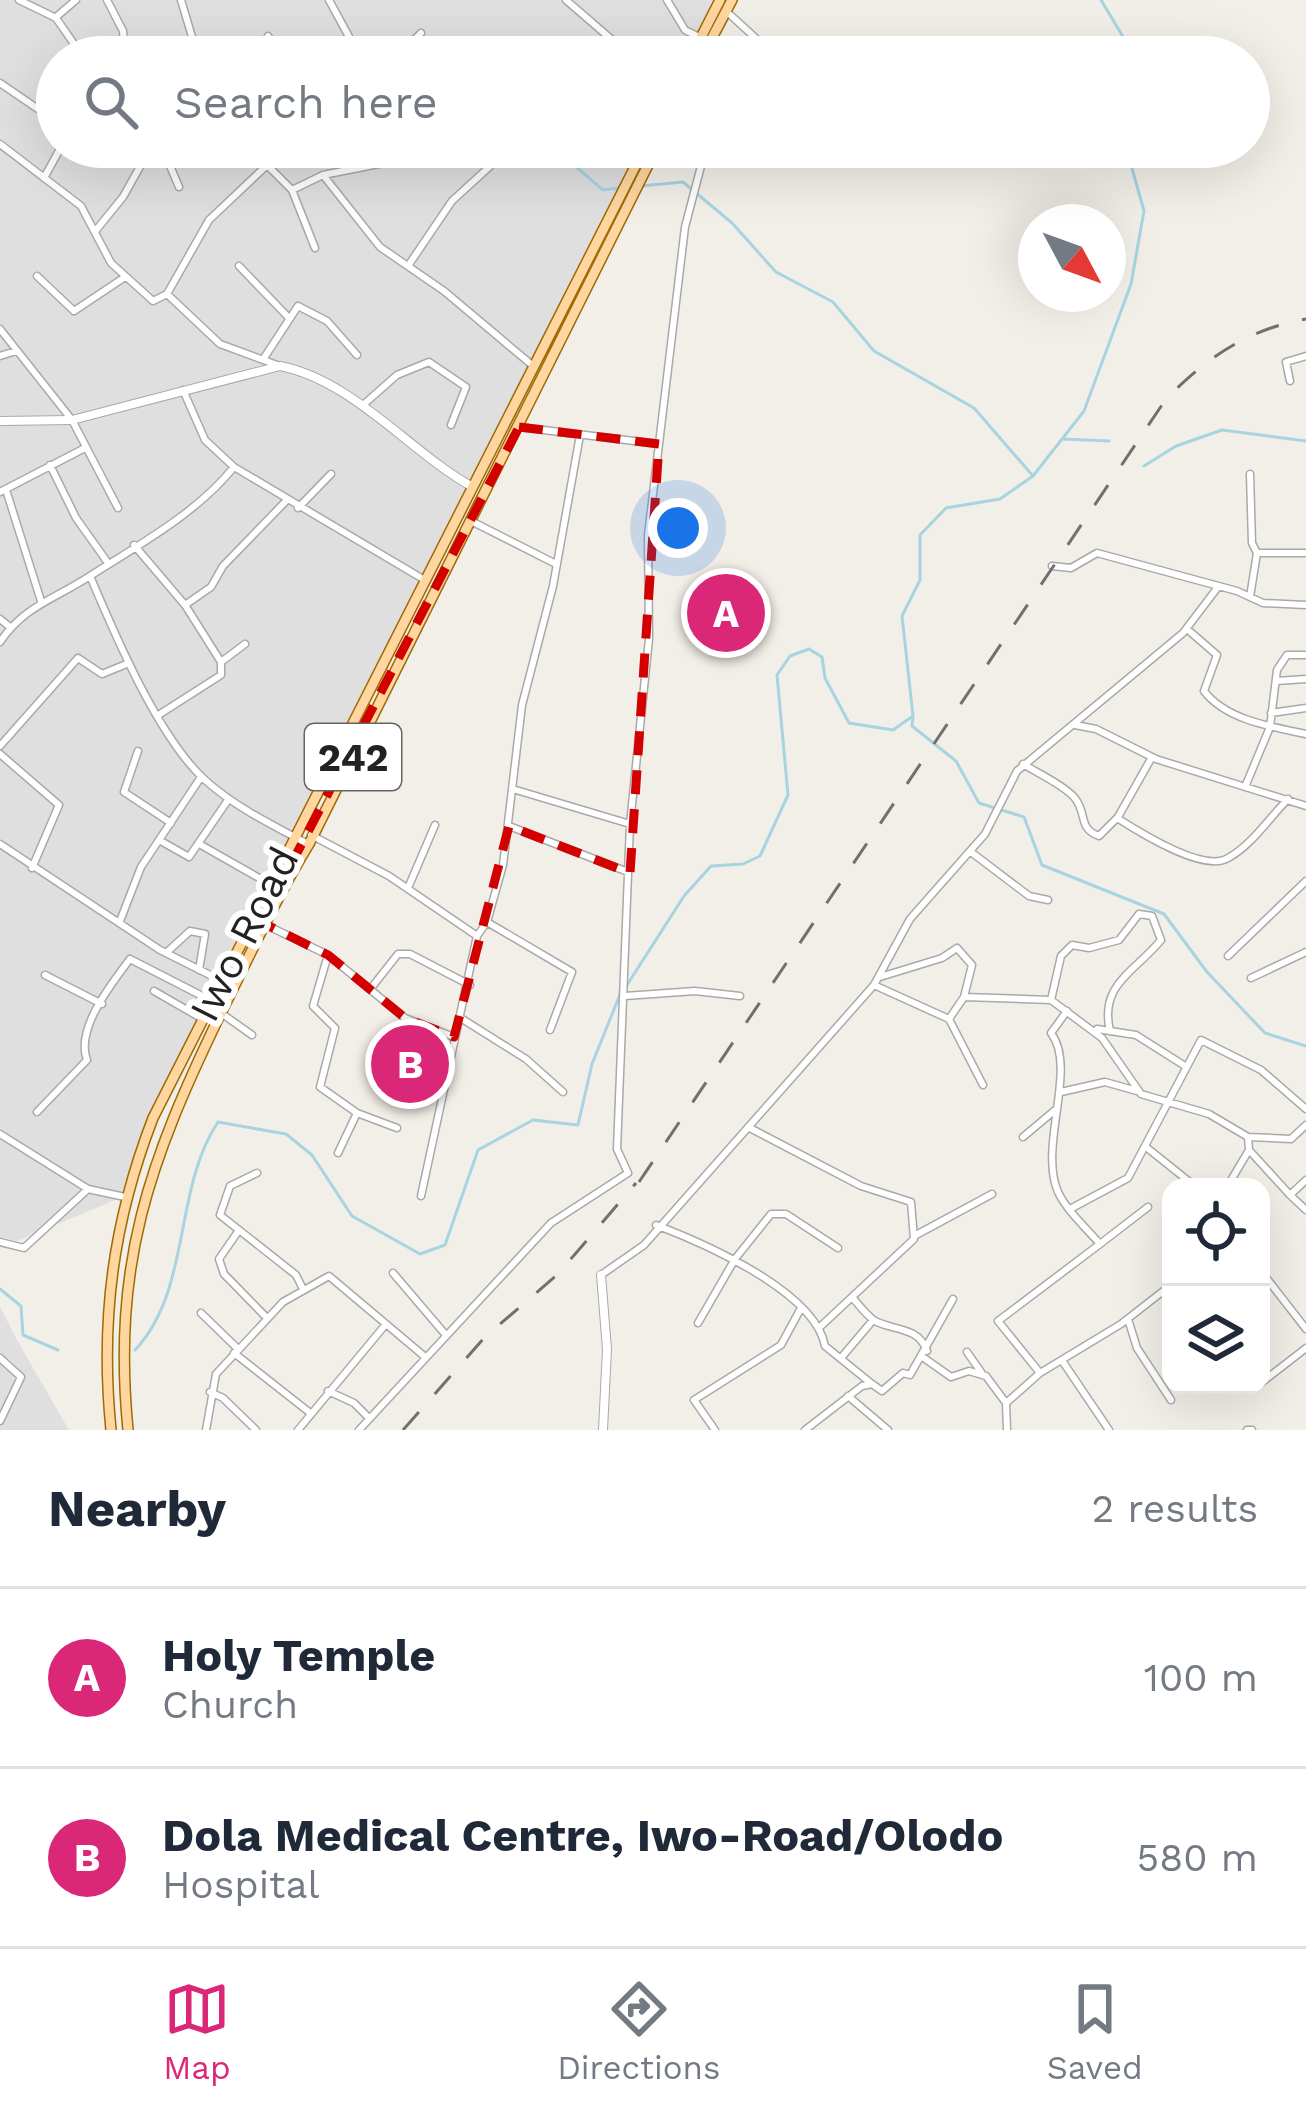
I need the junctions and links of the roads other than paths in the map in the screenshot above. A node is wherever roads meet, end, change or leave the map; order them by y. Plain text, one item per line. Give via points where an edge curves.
1 (20, 0) edge
2 (76, 0) edge
3 (107, 0) edge
4 (196, 0) edge
5 (328, 0) edge
6 (566, 0) edge
7 (667, 0) edge
8 (720, 0) edge
9 (732, 0) edge
10 (183, 3) edge
11 (726, 11) junction
12 (56, 18) junction
13 (421, 33) dead end
14 (68, 36) edge
15 (123, 36) edge
16 (192, 36) edge
17 (348, 36) edge
18 (418, 36) edge
19 (608, 36) edge
20 (697, 36) edge
21 (702, 36) edge
22 (713, 36) edge
23 (753, 36) edge
24 (0, 82) edge
25 (36, 107) edge
26 (0, 144) edge
27 (50, 168) edge
28 (137, 168) edge
29 (171, 168) edge
30 (264, 168) joint
31 (358, 168) edge
32 (488, 168) edge
33 (638, 168) edge
34 (643, 168) edge
35 (700, 168) edge
36 (322, 175) junction
37 (44, 178) junction
38 (635, 179) junction
39 (179, 187) dead end
40 (292, 190) junction
41 (97, 230) junction
42 (315, 248) dead end
43 (239, 266) dead end
44 (408, 266) junction
45 (37, 276) dead end
46 (125, 277) junction
47 (167, 294) junction
48 (289, 318) junction
49 (0, 328) edge
50 (16, 351) junction
51 (357, 355) dead end
52 (0, 356) edge
53 (1306, 356) edge
54 (264, 358) junction
55 (532, 365) junction
56 (280, 366) junction
57 (1290, 381) dead end
58 (183, 390) junction
59 (361, 408) junction
60 (72, 420) junction
61 (0, 422) edge
62 (451, 424) dead end
63 (519, 427) junction
64 (580, 435) junction
65 (658, 444) junction
66 (83, 448) junction
67 (50, 465) junction
68 (235, 467) junction
69 (331, 474) dead end
70 (1250, 474) dead end
71 (471, 486) junction
72 (3, 492) edge
73 (286, 501) junction
74 (118, 508) dead end
75 (298, 508) junction
76 (471, 521) junction
77 (134, 545) junction
78 (1257, 553) junction
79 (1306, 553) edge
80 (108, 563) junction
81 (556, 564) junction
82 (1052, 566) dead end
83 (90, 576) junction
84 (423, 579) junction
85 (1218, 587) junction
86 (1250, 597) junction
87 (41, 601) junction
88 (185, 604) junction
89 (1306, 605) edge
90 (0, 619) edge
91 (10, 627) junction
92 (1186, 629) junction
93 (0, 643) edge
94 (245, 644) dead end
95 (1306, 655) edge
96 (129, 662) junction
97 (221, 662) junction
98 (1306, 679) edge
99 (1276, 681) junction
100 (1306, 708) edge
101 (160, 713) junction
102 (1271, 713) junction
103 (1075, 725) junction
104 (1270, 727) junction
105 (1306, 734) edge
106 (137, 751) dead end
107 (1, 754) edge
108 (1152, 757) junction
109 (1023, 764) junction
110 (202, 777) junction
111 (1245, 787) junction
112 (516, 790) junction
113 (229, 799) junction
114 (1288, 799) junction
115 (1306, 806) edge
116 (1117, 818) junction
117 (171, 823) junction
118 (630, 824) junction
119 (435, 825) dead end
120 (508, 826) junction
121 (294, 836) junction
122 (309, 839) junction
123 (159, 840) junction
124 (0, 844) edge
125 (201, 845) junction
126 (971, 852) junction
127 (32, 868) junction
128 (630, 872) junction
129 (259, 878) dead end
130 (1306, 881) edge
131 (408, 889) junction
132 (1048, 900) dead end
133 (120, 922) junction
134 (261, 922) junction
135 (487, 922) junction
136 (477, 936) junction
137 (1306, 952) edge
138 (166, 953) junction
139 (328, 955) junction
140 (1228, 956) dead end
141 (199, 970) junction
142 (45, 975) dead end
143 (1251, 978) dead end
144 (220, 980) junction
145 (875, 982) junction
146 (470, 985) junction
147 (372, 988) junction
148 (154, 992) dead end
149 (625, 996) junction
150 (740, 996) dead end
151 (964, 998) junction
152 (210, 1000) junction
153 (1051, 1000) junction
154 (102, 1004) junction
155 (1067, 1011) junction
156 (221, 1013) junction
157 (1106, 1016) junction
158 (459, 1017) junction
159 (201, 1018) junction
160 (949, 1019) junction
161 (421, 1025) junction
162 (1093, 1028) junction
163 (550, 1030) dead end
164 (1110, 1031) junction
165 (252, 1035) dead end
166 (454, 1037) junction
167 (1185, 1066) junction
168 (1132, 1082) junction
169 (983, 1085) dead end
170 (1123, 1091) junction
171 (1137, 1091) junction
172 (563, 1092) dead end
173 (1060, 1092) junction
174 (399, 1099) dead end
175 (1166, 1104) junction
176 (1306, 1108) edge
177 (1054, 1111) junction
178 (37, 1112) dead end
179 (357, 1113) junction
180 (1306, 1125) edge
181 (748, 1127) junction
182 (397, 1128) dead end
183 (0, 1134) edge
184 (1248, 1136) junction
185 (1023, 1137) dead end
186 (1146, 1147) junction
187 (1249, 1150) junction
188 (338, 1153) dead end
189 (257, 1173) dead end
190 (1185, 1178) edge
191 (1232, 1178) edge
192 (1306, 1180) edge
193 (88, 1189) junction
194 (992, 1194) dead end
195 (421, 1196) dead end
196 (1290, 1196) junction
197 (125, 1198) junction
198 (1080, 1203) junction
199 (1148, 1207) dead end
200 (1070, 1209) junction
201 (1306, 1210) edge
202 (1078, 1220) junction
203 (656, 1225) junction
204 (238, 1232) junction
205 (916, 1235) junction
206 (0, 1242) edge
207 (1100, 1244) junction
208 (838, 1248) dead end
209 (735, 1259) junction
210 (393, 1273) dead end
211 (601, 1275) joint
212 (1270, 1283) edge
213 (1170, 1286) edge
214 (302, 1287) junction
215 (852, 1297) junction
216 (953, 1299) dead end
217 (801, 1308) junction
218 (201, 1312) dead end
219 (267, 1318) junction
220 (1128, 1318) junction
221 (874, 1320) junction
222 (698, 1323) dead end
223 (386, 1324) junction
224 (821, 1326) junction
225 (1306, 1329) edge
226 (445, 1334) junction
227 (1306, 1348) edge
228 (236, 1351) junction
229 (967, 1352) dead end
230 (424, 1356) junction
231 (925, 1356) junction
232 (0, 1358) edge
233 (841, 1358) junction
234 (1063, 1362) junction
235 (1040, 1373) junction
236 (982, 1375) junction
237 (1270, 1376) edge
238 (867, 1385) junction
239 (326, 1391) junction
240 (210, 1392) junction
241 (848, 1396) junction
242 (1171, 1400) dead end
243 (1006, 1403) junction
244 (309, 1412) junction
245 (369, 1418) junction
246 (0, 1421) edge
247 (111, 1430) edge
248 (128, 1430) edge
249 (206, 1430) edge
250 (256, 1430) edge
251 (298, 1430) edge
252 (359, 1430) edge
253 (603, 1430) edge
254 (715, 1430) edge
255 (806, 1430) edge
256 (888, 1430) edge
257 (1007, 1430) edge
258 (1109, 1430) edge

1 - 12 street
2 - 12 street
3 - 15 street
4 - 10 street
5 - 17 street
6 - 19 street
7 - 20 street
8 - 21 main road
9 - 11 main road
10 - 16 street
11 - 22 main road
11 - 23 street
12 - 14 street
13 - 18 street
24 - 25 street
26 - 37 street
27 - 37 street
28 - 41 street
29 - 39 street
30 - 40 street
30 - 47 street via 208,220
31 - 36 street
32 - 44 street via 452,201
33 - 38 main road, Iwo Road
34 - 38 main road, Iwo Road / 242
35 - 65 street via 685,226
36 - 40 street
36 - 44 street via 364,232
37 - 41 street
38 - 55 main road, Iwo Road via 620,189
38 - 63 main road, Iwo Road / 242 via 638,191
40 - 42 street
41 - 46 street
43 - 48 street
44 - 55 street
45 - 46 street via 74,311
46 - 47 street via 148,300
47 - 54 street via 220,344
48 - 51 street via 298,306 314,313
48 - 54 street
49 - 50 street
50 - 52 street
50 - 60 street
53 - 57 street via 1287,360
54 - 56 street
55 - 71 main road, Iwo Road
56 - 58 street
56 - 59 street
58 - 60 street
58 - 68 street via 205,440
59 - 62 street via 425,361 466,387
59 - 71 street
60 - 61 street
60 - 66 street
63 - 64 street
63 - 76 main road, Iwo Road / 242
64 - 65 street
64 - 81 street
65 - 118 street
66 - 67 street
66 - 74 street
67 - 72 street
67 - 80 street
68 - 73 street
68 - 77 street via 206,500
69 - 75 street
70 - 78 street
71 - 84 main road, Iwo Road
72 - 87 street
73 - 75 street
73 - 88 street via 211,587
75 - 84 street
76 - 81 street
76 - 122 main road, Iwo Road / 242
77 - 80 street
77 - 88 street
78 - 79 street
78 - 86 street
80 - 83 street
81 - 112 street via 522,705
82 - 85 street via 1071,568 1097,554
83 - 87 street
83 - 96 street
84 - 121 main road, Iwo Road
85 - 86 street
85 - 92 street
86 - 89 street
87 - 91 street
88 - 97 street
90 - 91 street
91 - 93 street
92 - 103 street
92 - 104 street via 1217,655 1204,691 1210,700
94 - 97 street
95 - 99 street via 1282,658
96 - 101 street
96 - 107 street via 102,674 78,658
97 - 101 street via 221,675
98 - 99 street
99 - 102 street
100 - 102 street
101 - 110 street
102 - 104 street
103 - 108 street
103 - 109 street
104 - 105 street
104 - 111 street
106 - 117 street via 124,792
107 - 127 street via 59,805
108 - 111 street
108 - 116 street
109 - 116 street via 1073,795 1092,834
109 - 126 street
110 - 113 street
110 - 117 street
111 - 114 street
112 - 118 street
112 - 120 street
113 - 121 street
113 - 125 street
114 - 115 street
114 - 116 street via 1220,862 1167,848
117 - 123 street
118 - 128 street
119 - 131 street
120 - 128 street
120 - 135 street
121 - 122 street
121 - 144 main road, Iwo Road
122 - 131 street
122 - 134 main road, Iwo Road / 242
123 - 125 street via 188,857
123 - 133 street
124 - 127 street
125 - 129 street
126 - 132 street via 1029,896
126 - 145 street via 910,919
127 - 133 street
128 - 149 street
130 - 140 street
131 - 136 street
133 - 138 street
134 - 139 street
134 - 156 main road, Iwo Road / 242
135 - 136 street
135 - 163 street via 572,972
136 - 146 street
137 - 143 street
138 - 141 street
138 - 141 street via 190,931 205,934
139 - 147 street
139 - 179 street via 313,1006 335,1028 320,1087
141 - 144 street
142 - 154 street
144 - 152 main road, Iwo Road
145 - 151 street via 956,948 972,965
145 - 160 street
145 - 181 street
146 - 147 street via 398,954
146 - 158 street
147 - 161 street
148 - 159 street
149 - 150 street
149 - 226 street via 617,1149 628,1173 550,1223
151 - 153 street
151 - 160 street
152 - 154 street via 130,958
152 - 159 main road, Iwo Road
153 - 155 street
153 - 157 street via 1061,956 1072,945 1119,940 1139,914 1152,916 1161,940 1113,987
154 - 178 street via 85,1037 87,1060
155 - 162 street
155 - 173 street via 1051,1033
156 - 165 street
156 - 248 main road, Iwo Road / 242 via 181,1093 127,1269
157 - 162 street
157 - 164 street
158 - 166 street
158 - 172 street
159 - 197 main road, Iwo Road
160 - 169 street
161 - 166 street
161 - 174 street
162 - 164 street
162 - 168 street
164 - 167 street via 1155,1043
166 - 195 street
167 - 175 street
167 - 176 street via 1204,1040 1261,1070
168 - 170 street
168 - 171 street
170 - 171 street
170 - 173 street via 1105,1082
171 - 175 street
173 - 177 street
175 - 184 street via 1209,1114
175 - 186 street
177 - 185 street
177 - 200 street via 1056,1187
179 - 182 street
179 - 188 street
180 - 184 street via 1291,1139
181 - 203 street
181 - 205 street via 861,1186 909,1197
183 - 193 street
184 - 187 street
186 - 190 street
186 - 198 street via 1128,1178
187 - 191 street
187 - 196 street
189 - 204 street via 232,1183 224,1200 220,1215
192 - 196 street
193 - 197 street
193 - 206 street via 24,1248
194 - 205 street
196 - 201 street
197 - 247 main road, Iwo Road via 109,1275
198 - 200 street
198 - 202 street
199 - 207 street
200 - 202 street
202 - 207 street
203 - 209 street
203 - 211 street via 644,1245
204 - 214 street
204 - 219 street via 219,1258 224,1274
205 - 215 street
207 - 235 street via 998,1321
208 - 209 street via 780,1212
209 - 217 street
209 - 222 street
210 - 226 street
211 - 253 street
212 - 225 street
213 - 220 street
214 - 219 street
214 - 223 street via 334,1277
215 - 221 street
215 - 224 street
216 - 231 street
217 - 224 street
217 - 254 street via 781,1345 694,1400
218 - 228 street
219 - 228 street
220 - 234 street
220 - 242 street
221 - 231 street via 922,1340
221 - 233 street
223 - 230 street
223 - 239 street
224 - 233 street via 825,1346
226 - 230 street
227 - 237 street
228 - 240 street
228 - 244 street
229 - 236 street
230 - 245 street
231 - 236 street via 945,1375
231 - 238 street via 881,1391
232 - 246 street via 21,1377
233 - 238 street
234 - 235 street
234 - 258 street
235 - 243 street
236 - 243 street
238 - 241 street
239 - 244 street
239 - 245 street
240 - 249 street
240 - 250 street
241 - 255 street
241 - 256 street
243 - 257 street
244 - 251 street
245 - 252 street

